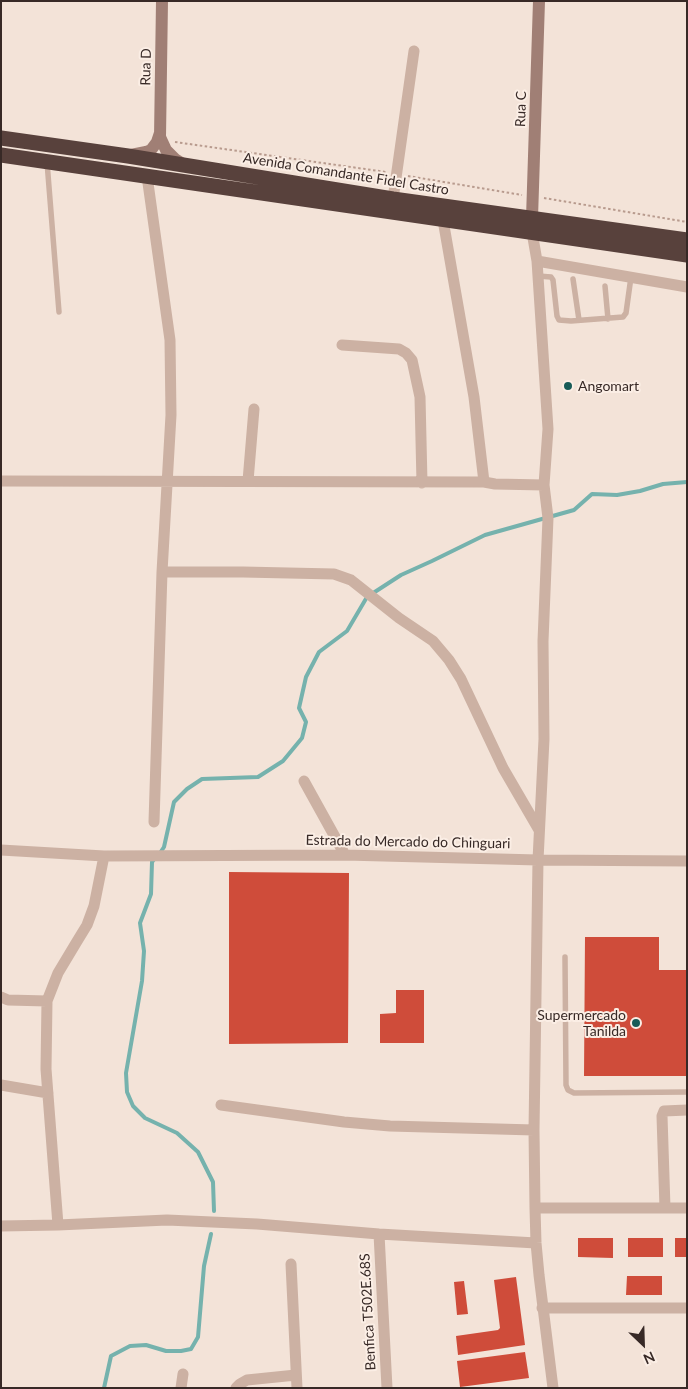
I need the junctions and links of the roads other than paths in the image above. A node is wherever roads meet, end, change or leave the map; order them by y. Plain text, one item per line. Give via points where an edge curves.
1 (162, 1) edge
2 (539, 1) edge
3 (414, 51) dead end
4 (160, 136) junction
5 (1, 138) edge
6 (1, 155) edge
7 (128, 156) junction
8 (47, 161) junction
9 (186, 166) junction
10 (147, 176) junction
11 (393, 199) junction
12 (443, 220) junction
13 (532, 225) junction
14 (687, 240) edge
15 (687, 255) edge
16 (537, 261) junction
17 (538, 276) junction
18 (631, 277) junction
19 (573, 279) dead end
20 (604, 286) dead end
21 (687, 287) edge
22 (59, 312) dead end
23 (608, 319) junction
24 (579, 320) junction
25 (342, 345) dead end
26 (254, 409) dead end
27 (1, 481) edge
28 (166, 481) junction
29 (248, 481) junction
30 (484, 482) junction
31 (422, 483) junction
32 (544, 485) junction
33 (162, 572) junction
34 (304, 781) dead end
35 (154, 822) dead end
36 (539, 830) junction
37 (1, 850) edge
38 (345, 855) junction
39 (104, 856) junction
40 (538, 860) junction
41 (687, 861) edge
42 (565, 957) dead end
43 (1, 997) edge
44 (48, 1001) junction
45 (1, 1085) edge
46 (687, 1092) edge
47 (48, 1093) junction
48 (221, 1105) dead end
49 (687, 1110) edge
50 (534, 1130) junction
51 (535, 1208) junction
52 (665, 1208) junction
53 (687, 1208) edge
54 (58, 1225) junction
55 (1, 1226) edge
56 (379, 1234) junction
57 (536, 1243) junction
58 (291, 1264) dead end
59 (542, 1308) junction
60 (687, 1308) edge
61 (183, 1374) dead end
62 (296, 1375) junction
63 (181, 1388) edge
64 (236, 1388) edge
65 (297, 1388) edge
66 (387, 1388) edge
67 (553, 1388) edge

1 - 4 street, Rua D
2 - 13 street, Rua C
3 - 11 street
4 - 7 street via 151,150
4 - 9 street via 171,156
5 - 7 highway, Avenida Comandante Fidel Castro
6 - 8 highway, Avenida Comandante Fidel Castro
7 - 9 highway, Avenida Comandante Fidel Castro
8 - 10 highway, Avenida Comandante Fidel Castro
8 - 22 lane
9 - 11 highway, Avenida Comandante Fidel Castro
10 - 12 highway, Avenida Comandante Fidel Castro
10 - 28 street via 170,340 171,415
11 - 13 highway, Avenida Comandante Fidel Castro
12 - 13 highway, Avenida Comandante Fidel Castro
12 - 30 street via 474,398
13 - 14 highway, Avenida Comandante Fidel Castro
13 - 15 highway, Avenida Comandante Fidel Castro
13 - 16 street
16 - 17 street
16 - 18 street
17 - 24 lane via 553,280 560,320
17 - 32 street via 548,429
18 - 21 street
18 - 23 lane via 626,313 623,318
19 - 24 lane
20 - 23 lane
23 - 24 lane
25 - 31 street via 399,349 412,360 420,397
26 - 29 street
27 - 28 street
28 - 29 street
28 - 33 street
29 - 31 street
30 - 31 street
30 - 32 street
32 - 36 street via 548,518
33 - 35 street
33 - 36 street via 334,574 351,580 432,641 449,660 503,768
34 - 38 street
36 - 40 street
37 - 39 street, Estrada do Mercado do Chinguari
38 - 39 street, Estrada do Mercado do Chinguari
38 - 40 street, Estrada do Mercado do Chinguari
39 - 44 street via 87,925 58,973
40 - 41 street, Estrada do Mercado do Chinguari
40 - 50 street
42 - 46 lane via 568,1090 574,1093
43 - 44 street
44 - 47 street
45 - 47 street
47 - 54 street
48 - 50 street via 390,1126
49 - 52 street via 664,1111 662,1116
50 - 51 street
51 - 52 street
51 - 57 street
52 - 53 street
54 - 55 street
54 - 56 street via 167,1220
56 - 57 street
56 - 66 street, Benfica T502E.68S
57 - 59 street
58 - 62 street
59 - 60 street
59 - 67 street
61 - 63 street
62 - 64 street via 247,1380
62 - 65 street

